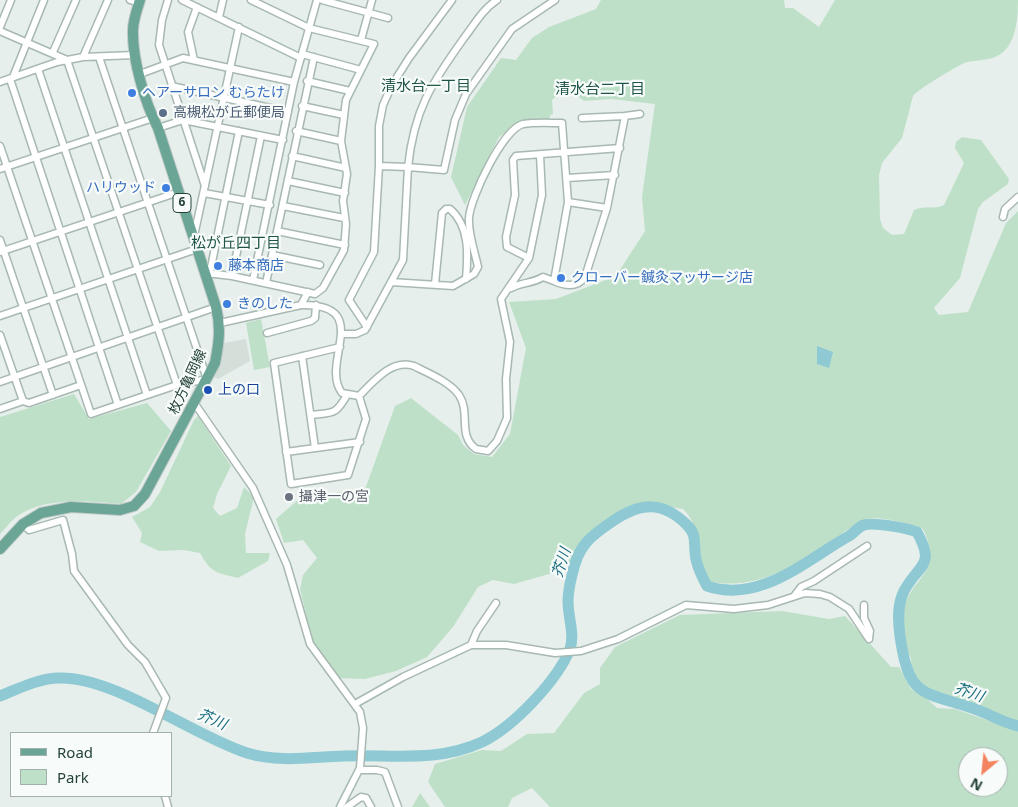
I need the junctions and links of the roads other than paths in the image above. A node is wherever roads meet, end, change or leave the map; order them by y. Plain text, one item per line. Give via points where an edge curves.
1 (11, 0) edge
2 (44, 0) edge
3 (76, 0) edge
4 (108, 0) edge
5 (168, 0) edge
6 (182, 0) edge
7 (223, 0) edge
8 (251, 0) edge
9 (372, 0) edge
10 (452, 0) edge
11 (497, 0) edge
12 (555, 0) edge
13 (136, 1) edge
14 (316, 1) edge
15 (197, 7) junction
16 (368, 12) junction
17 (218, 17) junction
18 (388, 18) dead end
19 (0, 27) edge
20 (239, 27) junction
21 (309, 28) junction
22 (0, 31) edge
23 (362, 40) junction
24 (26, 42) junction
25 (53, 52) junction
26 (134, 55) junction
27 (302, 56) junction
28 (83, 57) junction
29 (99, 57) junction
30 (314, 57) junction
31 (67, 60) junction
32 (194, 60) junction
33 (164, 65) junction
34 (38, 68) junction
35 (230, 68) junction
36 (361, 70) junction
37 (140, 74) junction
38 (12, 78) junction
39 (308, 81) junction
40 (0, 82) edge
41 (294, 82) junction
42 (172, 86) junction
43 (350, 91) junction
44 (224, 98) junction
45 (302, 106) junction
46 (288, 112) junction
47 (640, 114) dead end
48 (344, 115) junction
49 (625, 116) junction
50 (153, 118) junction
51 (582, 118) dead end
52 (183, 120) junction
53 (218, 127) junction
54 (122, 128) junction
55 (158, 128) junction
56 (239, 131) junction
57 (296, 131) junction
58 (261, 136) junction
59 (93, 137) junction
60 (282, 140) junction
61 (341, 141) junction
62 (0, 146) edge
63 (64, 147) junction
64 (620, 148) junction
65 (565, 152) junction
66 (540, 155) junction
67 (292, 156) junction
68 (35, 157) junction
69 (379, 166) junction
70 (3, 168) edge
71 (346, 168) junction
72 (408, 168) junction
73 (615, 175) junction
74 (567, 178) junction
75 (288, 181) junction
76 (205, 190) junction
77 (179, 192) junction
78 (345, 193) junction
79 (1018, 197) edge
80 (227, 198) junction
81 (247, 201) junction
82 (147, 202) junction
83 (568, 202) junction
84 (270, 204) junction
85 (282, 206) junction
86 (607, 208) junction
87 (117, 212) junction
88 (1003, 217) dead end
89 (344, 218) junction
90 (89, 221) junction
91 (277, 231) junction
92 (60, 232) junction
93 (194, 236) junction
94 (0, 240) edge
95 (32, 241) junction
96 (345, 245) junction
97 (197, 249) junction
98 (2, 251) edge
99 (272, 255) junction
100 (529, 258) junction
101 (166, 260) junction
102 (320, 265) dead end
103 (137, 269) junction
104 (208, 272) junction
105 (232, 276) junction
106 (108, 278) junction
107 (466, 279) junction
108 (253, 280) junction
109 (554, 281) junction
110 (392, 282) junction
111 (266, 283) junction
112 (435, 284) junction
113 (79, 288) junction
114 (510, 288) junction
115 (308, 292) junction
116 (51, 298) junction
117 (300, 305) junction
118 (316, 305) junction
119 (216, 307) junction
120 (22, 308) junction
121 (0, 316) edge
122 (186, 318) junction
123 (220, 324) junction
124 (367, 326) junction
125 (158, 328) junction
126 (267, 332) dead end
127 (342, 334) junction
128 (0, 335) edge
129 (128, 338) junction
130 (100, 347) junction
131 (340, 347) junction
132 (302, 356) junction
133 (71, 357) junction
134 (43, 366) junction
135 (15, 377) junction
136 (207, 379) junction
137 (0, 382) edge
138 (81, 385) junction
139 (177, 385) junction
140 (53, 395) junction
141 (148, 395) junction
142 (346, 395) junction
143 (358, 396) junction
144 (23, 401) junction
145 (195, 404) junction
146 (118, 405) junction
147 (0, 409) edge
148 (311, 415) junction
149 (360, 442) junction
150 (315, 448) junction
151 (286, 452) junction
152 (23, 524) junction
153 (867, 546) dead end
154 (0, 549) edge
155 (795, 595) junction
156 (496, 603) dead end
157 (864, 605) dead end
158 (471, 645) junction
159 (355, 704) junction
160 (154, 732) edge
161 (359, 769) junction
162 (340, 807) edge
163 (347, 807) edge
164 (371, 807) edge
165 (398, 807) edge

1 - 19 street
2 - 24 street
3 - 25 street
4 - 28 street
5 - 33 street via 159,36
6 - 15 street
7 - 17 street
8 - 21 street
9 - 16 street
10 - 69 street via 409,58 383,105 379,126
11 - 72 street via 485,10 429,89 416,123
12 - 72 street via 512,29 466,94 455,120 444,170
13 - 26 main road, 枚方亀岡線 / 6
14 - 16 street
14 - 21 street
15 - 17 street
15 - 32 street via 188,32
16 - 18 street
16 - 23 street
17 - 20 street
20 - 27 street
20 - 35 street
21 - 23 street
21 - 27 street
22 - 24 street
23 - 36 street via 374,44
24 - 25 street
24 - 38 street
25 - 31 street
26 - 29 street
26 - 37 main road, 枚方亀岡線 / 6
27 - 30 street
27 - 41 street
28 - 29 street
28 - 31 street
29 - 54 street
30 - 36 street
30 - 39 street
31 - 34 street
31 - 59 street
32 - 33 street via 183,58
32 - 35 street
33 - 37 street
33 - 42 street
34 - 38 street
34 - 63 street
35 - 41 street
35 - 44 street
36 - 43 street
37 - 50 main road, 枚方亀岡線 / 6
38 - 40 street
38 - 68 street
39 - 43 street
39 - 45 street
41 - 46 street
42 - 44 street
42 - 52 street
43 - 48 street
44 - 46 street
44 - 53 street
45 - 48 street
45 - 57 street
46 - 60 street
47 - 49 street
48 - 61 street
49 - 51 street
49 - 64 street
50 - 54 street
50 - 55 main road, 枚方亀岡線 / 6
52 - 53 street
52 - 55 street
52 - 76 street
53 - 56 street
53 - 76 street
54 - 59 street
54 - 82 street
55 - 77 main road, 枚方亀岡線 / 6
56 - 58 street
56 - 80 street
57 - 61 street
57 - 67 street
58 - 60 street
58 - 81 street
59 - 63 street
59 - 87 street
60 - 84 street
61 - 71 street
62 - 70 street
63 - 68 street
63 - 90 street
64 - 65 street
64 - 73 street
65 - 66 street
65 - 74 street
65 - 107 street via 562,123 523,124 512,130 470,207 468,222 478,267
66 - 100 street via 542,195
66 - 100 street via 516,156 513,160 515,195 506,237 507,247
67 - 71 street
67 - 75 street
68 - 70 street
68 - 92 street
69 - 72 street
69 - 124 street via 374,252 349,300
70 - 95 street
71 - 78 street
72 - 110 street via 403,260
73 - 74 street
73 - 86 street
74 - 83 street
75 - 78 street
75 - 85 street
76 - 80 street
76 - 93 street
77 - 82 street
77 - 93 main road, 枚方亀岡線 / 6
78 - 89 street
79 - 88 street
80 - 81 street
80 - 104 street
81 - 84 street
81 - 105 street
82 - 87 street
82 - 101 street
83 - 86 street
83 - 109 street
84 - 108 street
85 - 89 street
85 - 91 street
86 - 109 street via 585,277 572,285
87 - 90 street
87 - 103 street
89 - 96 street
90 - 92 street
90 - 106 street
91 - 96 street
91 - 99 street
92 - 95 street
92 - 113 street
93 - 97 main road, 枚方亀岡線 / 6
94 - 98 street
95 - 98 street
95 - 116 street
96 - 115 street via 323,288 315,294
97 - 101 street
97 - 104 main road, 枚方亀岡線 / 6
98 - 120 street
99 - 102 street
99 - 111 street
100 - 114 street
101 - 103 street
101 - 122 street
103 - 106 street
103 - 125 street
104 - 105 street
104 - 119 main road, 枚方亀岡線 / 6
105 - 108 street
106 - 113 street
106 - 129 street
107 - 112 street via 453,286
107 - 112 street via 468,251 463,229 455,213 446,209 442,213
108 - 111 street
109 - 114 street via 543,277 530,284 520,283
110 - 112 street
110 - 124 street
111 - 115 street
113 - 116 street
113 - 130 street
114 - 143 street via 502,299 510,342 506,379 507,418 497,441 488,451 476,449 466,437 465,411 457,392 414,366 392,367
115 - 117 street
116 - 120 street
116 - 133 street
117 - 118 street
117 - 123 street
118 - 126 street via 315,318 311,321
118 - 127 street via 331,311 341,326
119 - 122 street
119 - 123 main road, 枚方亀岡線 / 6
120 - 121 street
120 - 134 street
122 - 125 street
122 - 136 street
123 - 136 main road, 枚方亀岡線 / 6 via 218,350
124 - 127 street via 356,334
125 - 129 street
125 - 139 street
127 - 131 street
128 - 135 street
129 - 130 street
129 - 141 street
130 - 133 street
130 - 146 street
131 - 132 street
131 - 142 street via 336,383
132 - 148 street
132 - 151 street via 274,363
133 - 134 street
133 - 138 street
134 - 135 street
134 - 140 street
135 - 137 street
135 - 144 street
136 - 139 street
136 - 145 main road, 枚方亀岡線 / 6
138 - 140 street
138 - 146 street via 91,414
139 - 141 street
140 - 144 street via 29,404
141 - 146 street
142 - 143 street
142 - 148 street via 339,410
143 - 149 street via 366,420
144 - 147 street
145 - 152 main road, 枚方亀岡線 / 6 via 145,494 134,506 120,510 71,508 41,513
145 - 159 street via 253,488 287,565 310,644
148 - 150 street
149 - 150 street
149 - 151 street via 348,475 291,484
150 - 151 street
152 - 154 main road, 枚方亀岡線 / 6
152 - 160 street via 29,530 63,520 74,571 122,638 145,662 166,698
153 - 155 street via 814,582 801,587
155 - 157 street via 805,592 820,594 842,604 869,639
155 - 158 street via 751,607 686,605 618,639 576,652
156 - 158 street
158 - 159 street
159 - 161 street via 362,720
161 - 162 street
161 - 165 street via 385,772
163 - 164 street via 361,797 366,798

